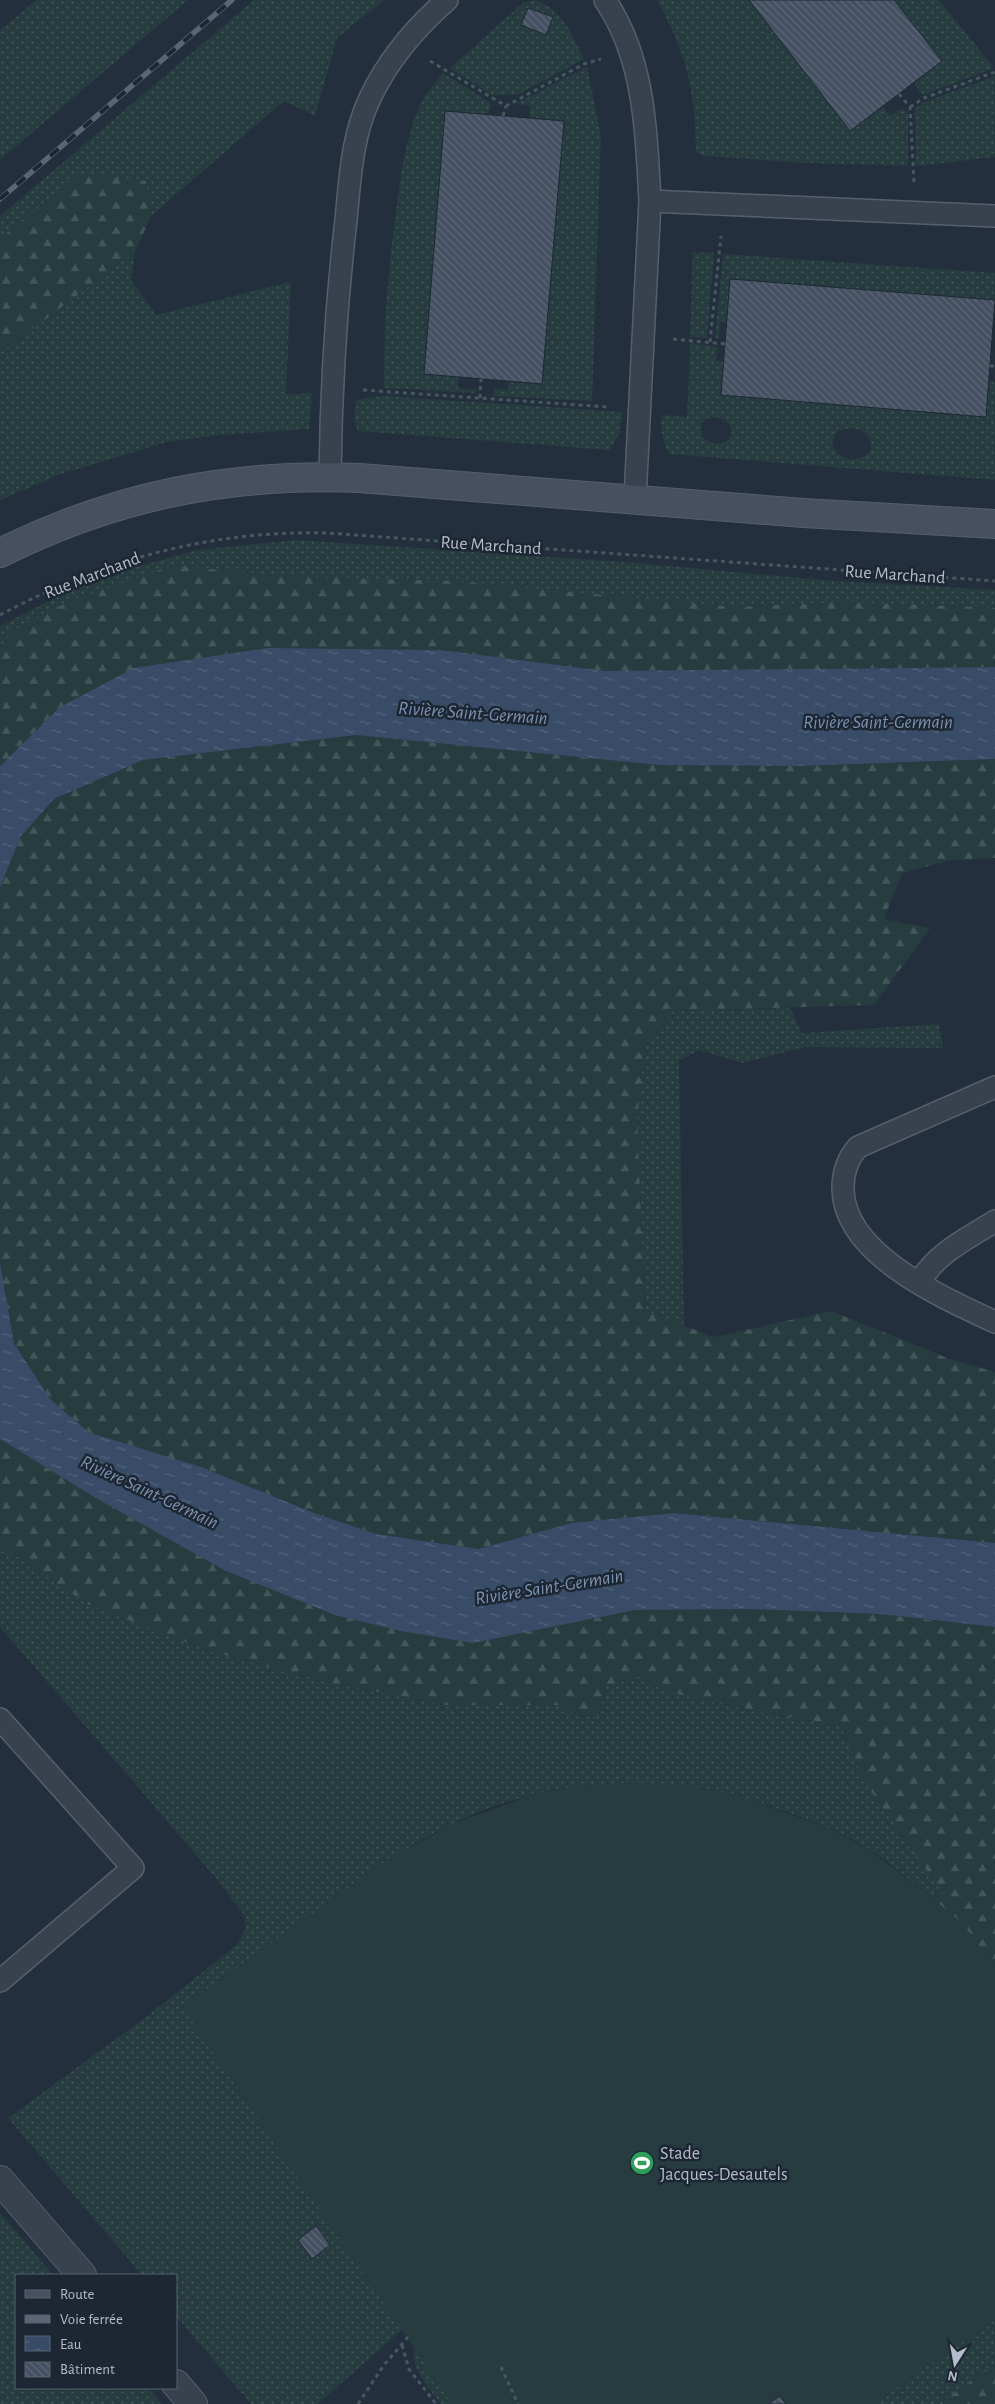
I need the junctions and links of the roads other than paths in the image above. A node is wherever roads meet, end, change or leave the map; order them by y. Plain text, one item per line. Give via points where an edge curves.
1 (447, 0) edge
2 (605, 0) edge
3 (650, 201) junction
4 (995, 216) edge
5 (330, 477) junction
6 (635, 499) junction
7 (995, 524) edge
8 (0, 553) edge
9 (995, 1087) edge
10 (995, 1221) edge
11 (919, 1283) junction
12 (995, 1322) edge
13 (0, 1719) edge
14 (0, 1981) edge
15 (0, 2180) edge
16 (81, 2274) edge
17 (178, 2386) edge
18 (194, 2404) edge

1 - 5 lane via 412,35 385,73 370,98 353,154 332,382
2 - 3 lane via 627,40 636,69 643,107
3 - 4 lane
3 - 6 lane
5 - 6 street
5 - 8 street via 251,479 177,490 79,518
6 - 7 street
9 - 11 lane via 858,1147 850,1156 843,1177 843,1198 850,1219 871,1246
10 - 11 lane via 942,1255 928,1268
11 - 12 lane
13 - 14 lane via 133,1868
15 - 16 street
17 - 18 street

